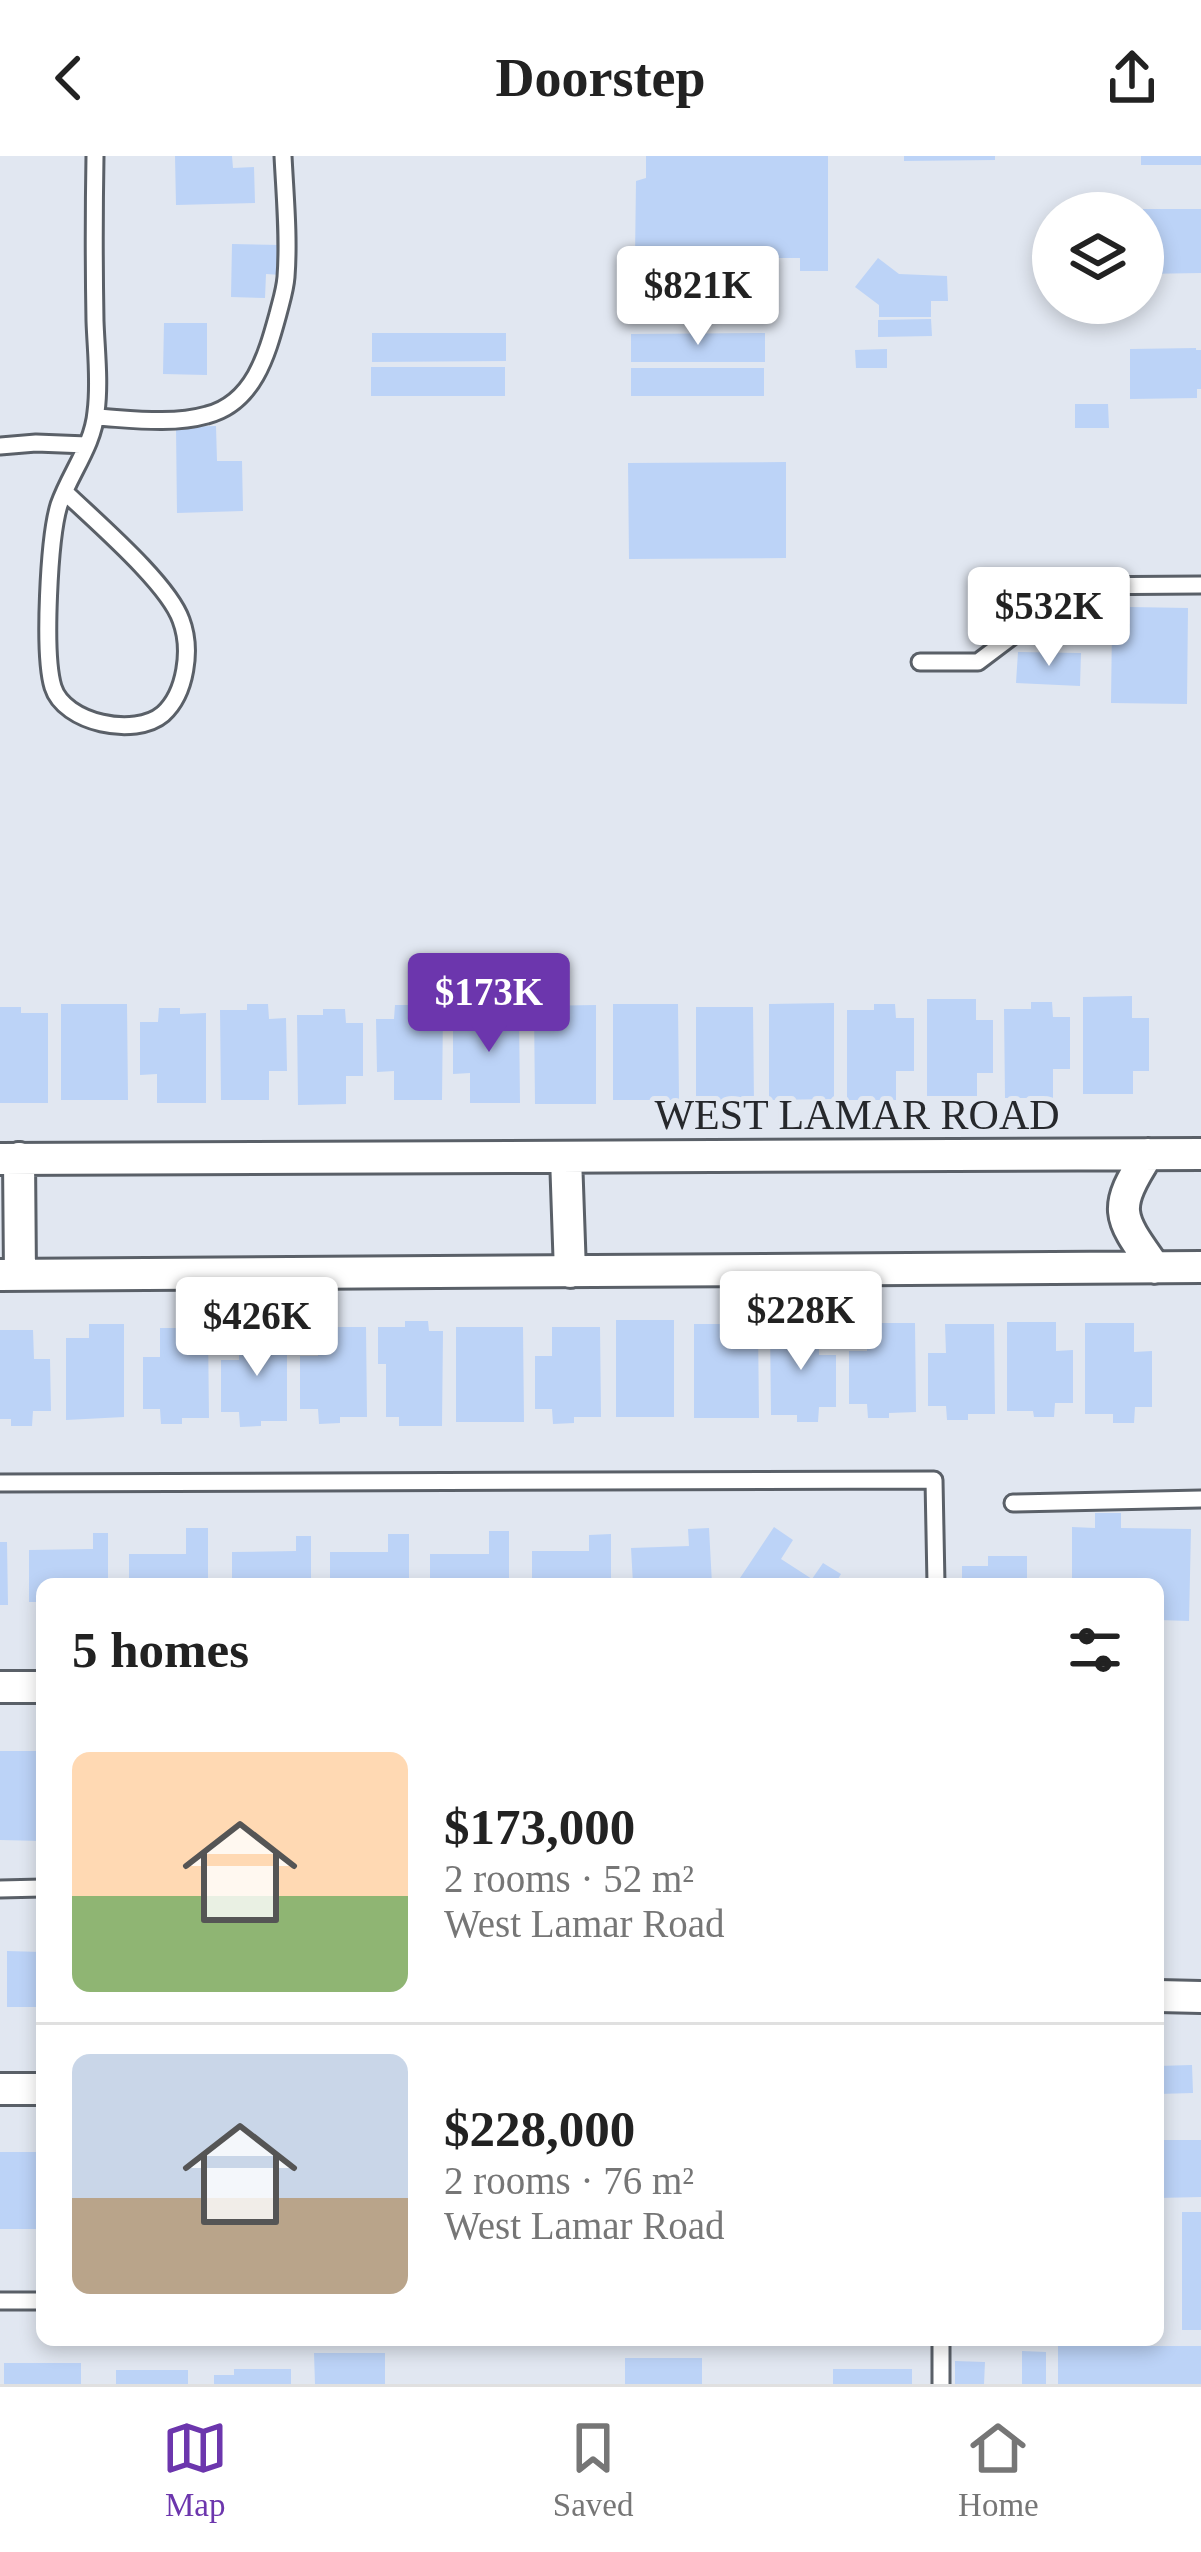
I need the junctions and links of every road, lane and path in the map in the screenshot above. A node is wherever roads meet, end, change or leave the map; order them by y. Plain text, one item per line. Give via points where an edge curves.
1 (95, 156) edge
2 (283, 156) edge
3 (96, 418) junction
4 (87, 445) junction
5 (0, 446) edge
6 (65, 492) junction
7 (1201, 585) edge
8 (920, 662) dead end
9 (1148, 1154) junction
10 (1201, 1154) edge
11 (566, 1156) junction
12 (10, 1158) edge
13 (1201, 1267) edge
14 (1155, 1268) junction
15 (570, 1272) junction
16 (10, 1275) edge
17 (0, 1483) edge
18 (1201, 1499) edge
19 (1013, 1503) dead end
20 (936, 1578) edge
21 (0, 1687) edge
22 (36, 1687) edge
23 (0, 1888) edge
24 (36, 1888) edge
25 (1164, 1996) edge
26 (1201, 1996) edge
27 (0, 2089) edge
28 (36, 2089) edge
29 (36, 2301) edge
30 (0, 2302) edge
31 (941, 2346) edge
32 (941, 2384) edge

1 - 3 lane
2 - 3 lane via 286,284 255,380 210,415
3 - 4 lane
4 - 5 lane
4 - 6 lane
6 - 6 lane via 51,551 53,687 62,706 84,719 114,724 161,716 178,694 187,657 182,620 141,566
7 - 8 lane via 1061,586 1034,619 978,662
9 - 10 street, WEST LAMAR ROAD
9 - 11 street, WEST LAMAR ROAD
9 - 14 street via 1123,1209
11 - 12 street, WEST LAMAR ROAD
11 - 15 street
12 - 16 street, WEST LAMAR ROAD
13 - 14 street, WEST LAMAR ROAD
14 - 15 street, WEST LAMAR ROAD
15 - 16 street, WEST LAMAR ROAD
17 - 20 lane via 934,1480
18 - 19 lane
21 - 22 street
23 - 24 lane
25 - 26 street
27 - 28 street
29 - 30 lane
31 - 32 lane

